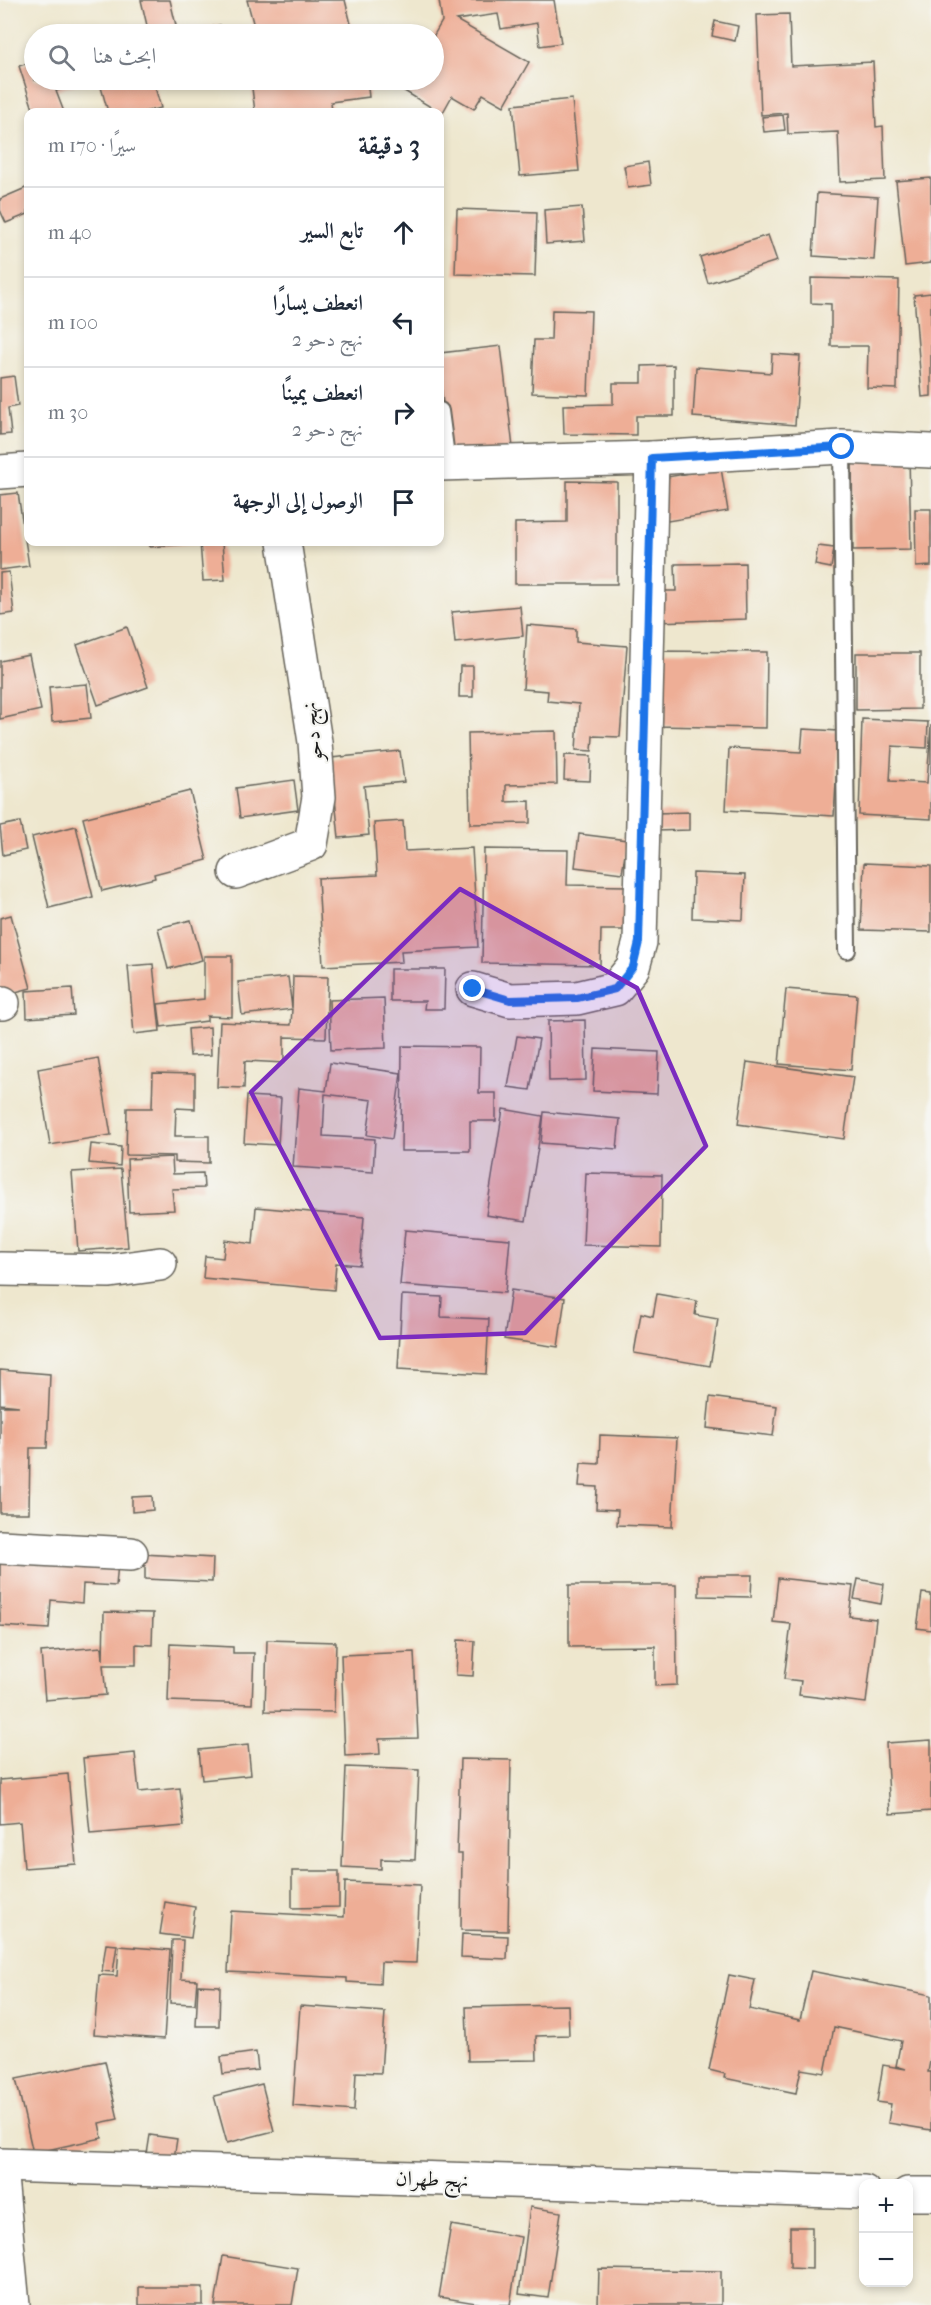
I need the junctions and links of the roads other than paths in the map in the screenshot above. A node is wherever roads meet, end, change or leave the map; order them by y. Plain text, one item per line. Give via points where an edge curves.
1 (842, 447) junction
2 (931, 451) edge
3 (652, 458) junction
4 (444, 464) edge
5 (24, 470) edge
6 (0, 472) edge
7 (285, 546) edge
8 (236, 872) dead end
9 (847, 950) dead end
10 (473, 989) dead end
11 (160, 1263) dead end
12 (0, 1269) edge
13 (0, 1547) edge
14 (131, 1554) dead end
15 (0, 2166) edge
16 (859, 2192) edge
17 (913, 2194) edge
18 (931, 2194) edge
19 (14, 2305) edge

1 - 2 street
1 - 3 street
1 - 9 lane
3 - 4 street
3 - 10 street via 640,930 633,967 615,989 577,998 510,1000
5 - 6 street
7 - 8 street, نهج دحو via 315,742 319,797 311,844
11 - 12 street via 111,1271
13 - 14 street
15 - 16 street, نهج طهران
15 - 19 street
17 - 18 street

